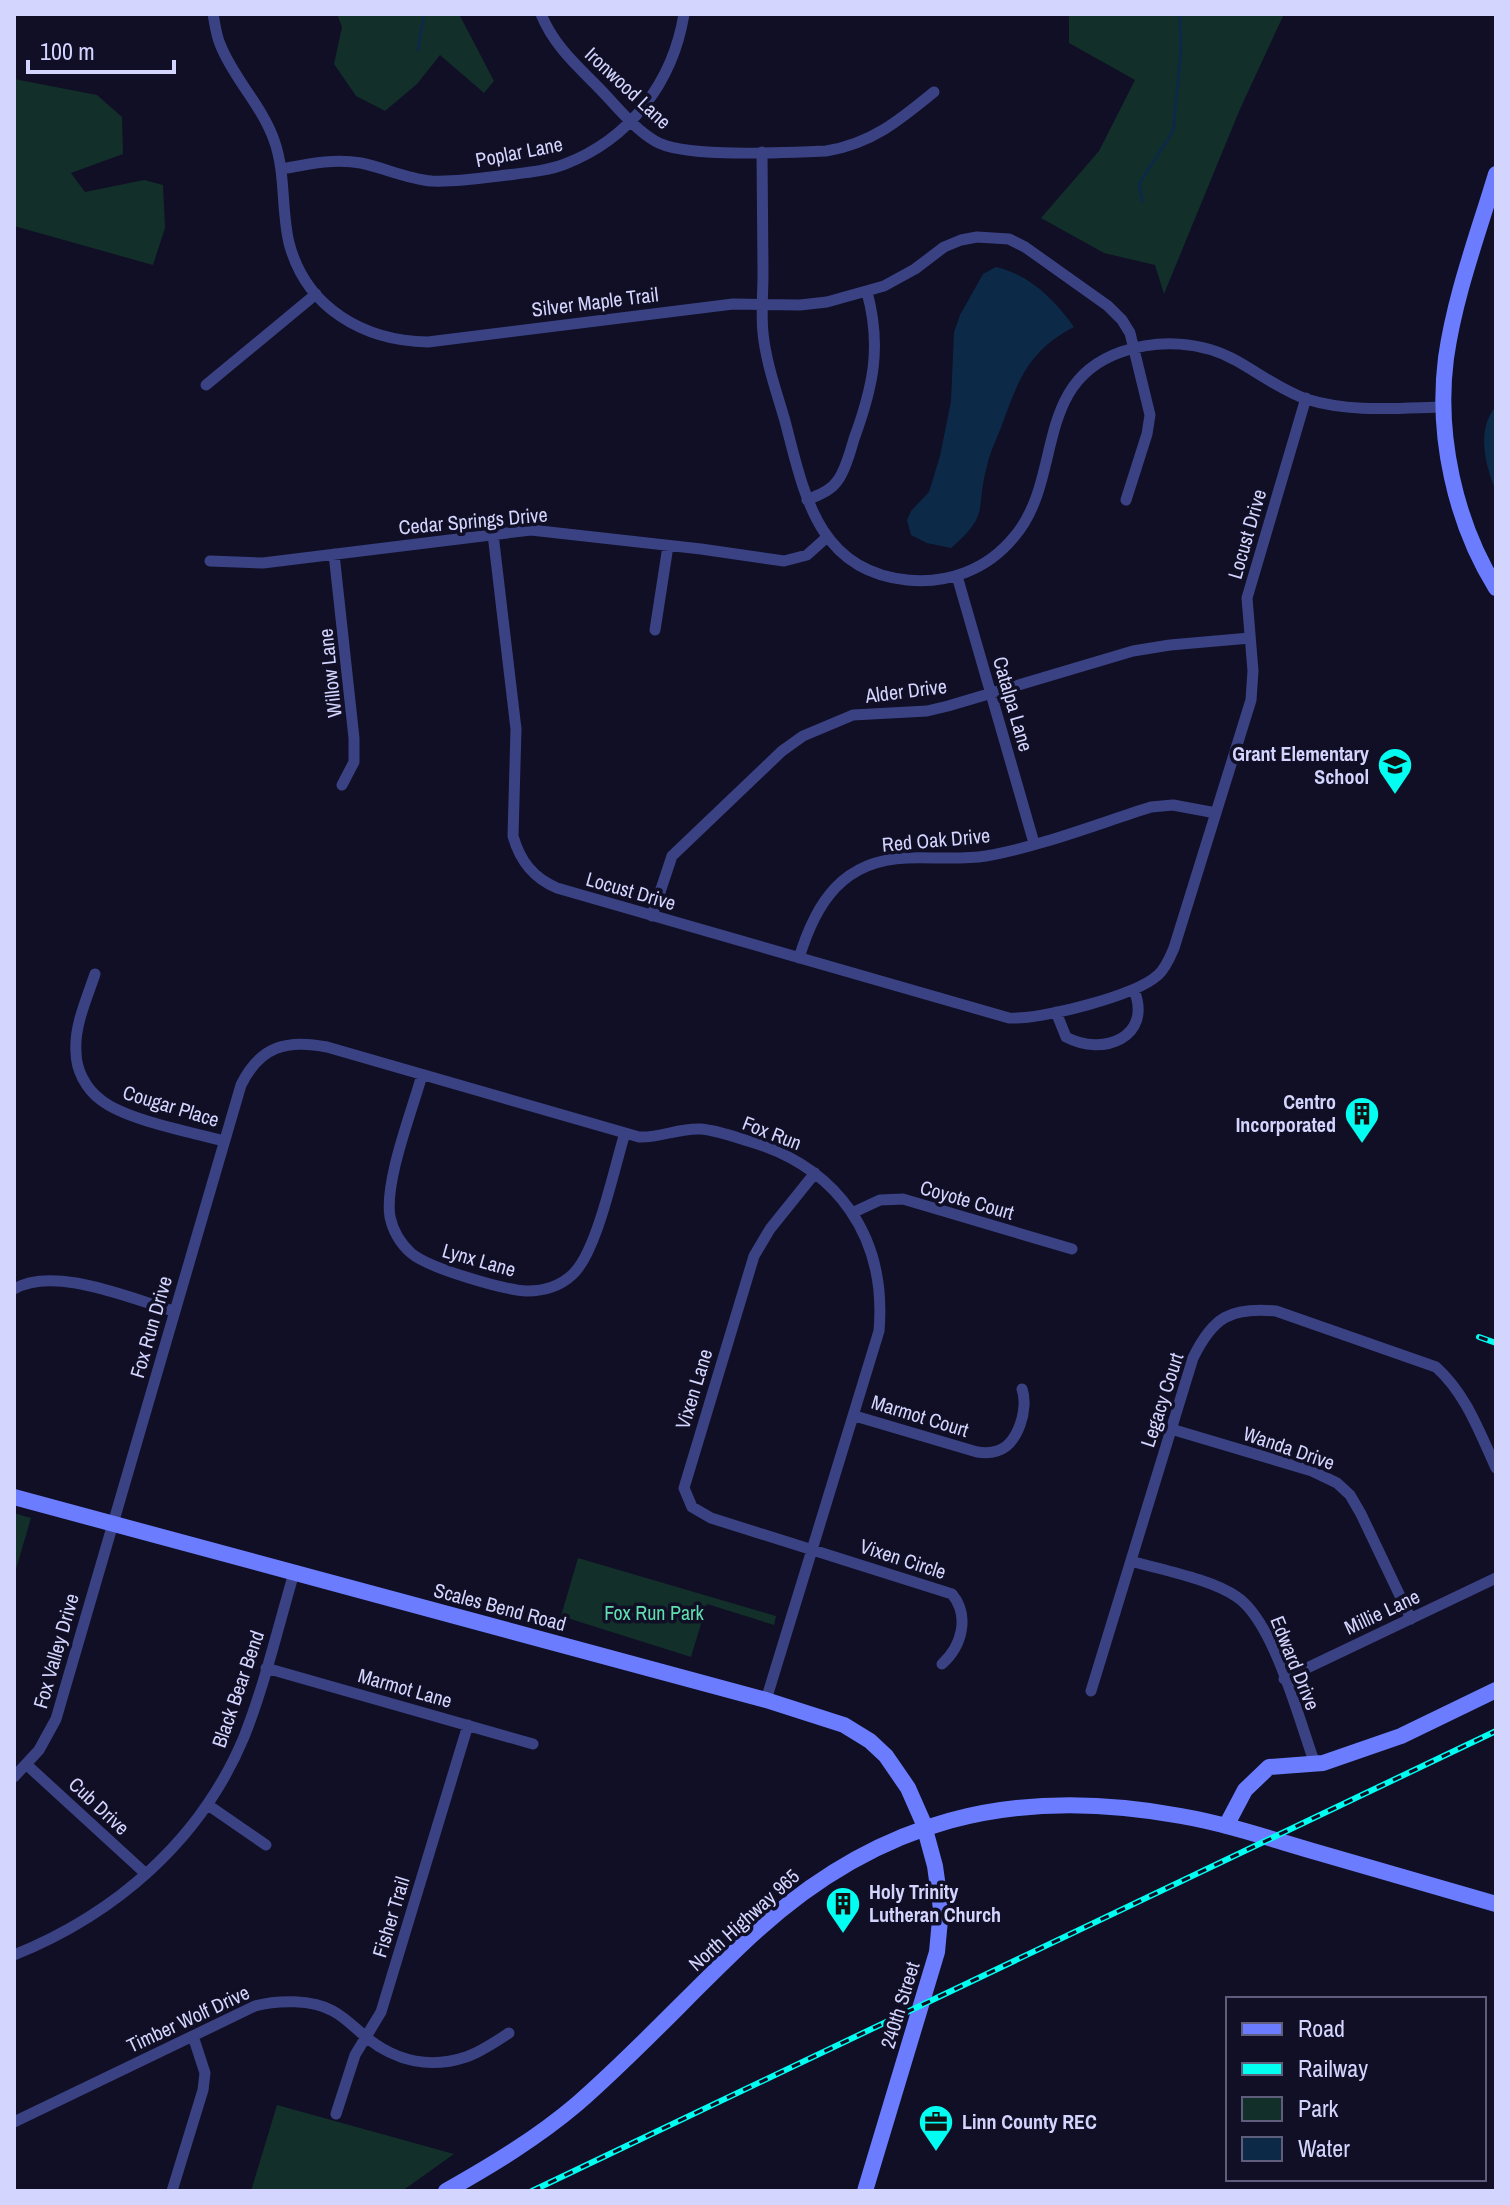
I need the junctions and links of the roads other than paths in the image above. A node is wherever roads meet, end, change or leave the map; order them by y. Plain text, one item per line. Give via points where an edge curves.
1 (213, 14) edge
2 (541, 14) edge
3 (684, 14) edge
4 (934, 92) dead end
5 (631, 120) junction
6 (762, 152) junction
7 (282, 169) junction
8 (1496, 174) edge
9 (867, 292) junction
10 (316, 294) junction
11 (763, 304) junction
12 (1135, 349) junction
13 (206, 385) dead end
14 (1306, 398) junction
15 (1444, 407) junction
16 (807, 500) junction
17 (1126, 500) dead end
18 (493, 534) junction
19 (826, 538) junction
20 (668, 546) junction
21 (334, 554) junction
22 (210, 561) dead end
23 (957, 576) junction
24 (1496, 588) edge
25 (655, 630) dead end
26 (1250, 638) junction
27 (990, 694) junction
28 (342, 785) dead end
29 (1216, 813) junction
30 (1034, 843) junction
31 (652, 916) junction
32 (799, 958) junction
33 (95, 974) dead end
34 (1134, 990) junction
35 (1056, 1012) junction
36 (422, 1075) junction
37 (625, 1133) junction
38 (224, 1141) junction
39 (815, 1173) junction
40 (852, 1213) junction
41 (1072, 1249) dead end
42 (14, 1289) edge
43 (174, 1311) junction
44 (1022, 1389) dead end
45 (855, 1416) junction
46 (1171, 1429) junction
47 (1496, 1468) edge
48 (14, 1497) edge
49 (112, 1524) junction
50 (813, 1549) junction
51 (1131, 1561) junction
52 (294, 1573) junction
53 (1496, 1578) edge
54 (1411, 1619) junction
55 (942, 1664) dead end
56 (266, 1668) junction
57 (1284, 1679) junction
58 (1496, 1690) edge
59 (1091, 1691) dead end
60 (766, 1700) junction
61 (468, 1725) junction
62 (533, 1744) dead end
63 (1315, 1764) junction
64 (27, 1765) junction
65 (14, 1777) edge
66 (208, 1805) junction
67 (1226, 1826) junction
68 (925, 1828) junction
69 (266, 1845) dead end
70 (146, 1874) junction
71 (1496, 1904) edge
72 (14, 1955) edge
73 (509, 2033) dead end
74 (193, 2036) junction
75 (367, 2038) junction
76 (336, 2114) dead end
77 (14, 2122) edge
78 (172, 2191) edge
79 (446, 2191) edge
80 (865, 2191) edge

1 - 7 street, Silver Maple Trail via 219,42 262,113
2 - 5 street, Ironwood Lane via 565,54
3 - 5 street, Poplar Lane via 664,79
4 - 6 street, Ironwood Lane via 863,143 826,151
5 - 6 street, Ironwood Lane via 669,147
5 - 7 street, Poplar Lane via 587,154 539,171 457,181 407,177 338,160
6 - 11 street
7 - 10 street, Silver Maple Trail via 289,244
8 - 15 street via 1446,359
9 - 11 street, Silver Maple Trail via 827,302
9 - 12 street, Silver Maple Trail via 961,240 1009,239 1108,306 1122,320
9 - 16 street via 876,346 865,411 838,482
10 - 11 street, Silver Maple Trail via 362,330 428,342
10 - 13 street
11 - 16 street via 764,344
12 - 14 street via 1181,344 1214,350
12 - 17 street, Silver Maple Trail via 1150,415
12 - 23 street via 1102,361 1074,385 1056,418 1041,486 1026,522 988,562
14 - 15 street via 1359,409
14 - 26 street, Locust Drive via 1247,598
15 - 24 street via 1459,505
16 - 19 street
18 - 20 street, Cedar Springs Drive via 556,531
18 - 21 street, Cedar Springs Drive
18 - 31 street, Locust Drive via 516,729 517,851 545,883
19 - 20 street, Cedar Springs Drive via 807,555 784,561
19 - 23 street via 849,558 882,575 919,581
20 - 25 street
21 - 22 street, Cedar Springs Drive via 263,563
21 - 28 street, Willow Lane via 354,738 354,762
23 - 27 street, Catalpa Lane
26 - 27 street, Alder Drive via 1133,651
26 - 29 street, Locust Drive via 1251,700
27 - 30 street, Catalpa Lane
27 - 31 street, Alder Drive via 927,711 853,715 803,736 672,856
29 - 30 street, Red Oak Drive via 1173,805 1151,807
29 - 34 street, Locust Drive via 1168,962 1160,974
30 - 32 street, Red Oak Drive via 983,856 872,864 841,883 816,910
31 - 32 street, Locust Drive
32 - 35 street, Locust Drive via 1009,1018
33 - 38 street, Cougar Place via 75,1051 80,1073 93,1093 122,1111
34 - 35 street, Locust Drive
34 - 35 street via 1136,1023 1120,1039 1104,1045 1088,1046 1066,1037
36 - 37 street, Fox Run
36 - 37 street, Lynx Lane via 389,1196 391,1221 420,1260 510,1289 553,1287 582,1264
36 - 38 street, Fox Run via 307,1043 281,1046 247,1072
37 - 39 street, Fox Run via 653,1137 688,1129 714,1131 778,1151
38 - 43 street, Fox Run Drive
39 - 40 street, Fox Run
39 - 50 street, Vixen Lane via 754,1256 684,1488 698,1513
40 - 41 street, Coyote Court via 880,1200 903,1199
40 - 45 street, Fox Run via 873,1255 881,1311
42 - 43 street via 31,1281 67,1280
43 - 49 street, Fox Run Drive
44 - 45 street, Marmot Court via 1025,1400 1014,1437 996,1452 977,1452
45 - 50 street, Fox Run
46 - 47 street, Legacy Court via 1193,1358 1217,1321 1236,1312 1276,1311 1436,1367 1454,1383
46 - 51 street, Legacy Court
46 - 54 street, Wanda Drive via 1337,1483 1361,1514
48 - 49 street, Scales Bend Road
49 - 52 street, Scales Bend Road
49 - 64 street, Fox Valley Drive via 56,1719
50 - 55 street, Vixen Circle via 952,1594 963,1622 954,1653
50 - 60 street, Fox Run
51 - 57 street, Edward Drive via 1236,1596 1258,1616
51 - 59 street, Legacy Court
52 - 56 street, Black Bear Bend
52 - 60 street, Scales Bend Road
53 - 54 street, Millie Lane
54 - 57 street, Millie Lane
56 - 61 street, Marmot Lane
56 - 66 street, Black Bear Bend via 244,1736
57 - 63 street, Edward Drive
58 - 63 street via 1401,1736
60 - 68 street, Scales Bend Road via 844,1725 870,1741 899,1772
61 - 62 street, Marmot Lane
61 - 75 street, Fisher Trail via 381,2012
63 - 67 street via 1269,1767 1245,1790
64 - 65 street, Fox Valley Drive
64 - 70 street, Cub Drive
66 - 69 street
66 - 70 street, Black Bear Bend
67 - 68 street, North Highway 965 via 1123,1808 1054,1804 999,1809
67 - 71 street, North Highway 965
68 - 79 street, North Highway 965 via 876,1847 800,1894 576,2104 518,2149
68 - 80 street, 240th Street via 940,1894 937,1952
70 - 72 street, Black Bear Bend via 76,1927
73 - 75 street, Timber Wolf Drive via 479,2052 433,2064 399,2058
74 - 75 street, Timber Wolf Drive via 271,2002 330,2009
74 - 77 street, Timber Wolf Drive
74 - 78 street via 205,2073 203,2090
75 - 76 street, Fisher Trail via 348,2071

